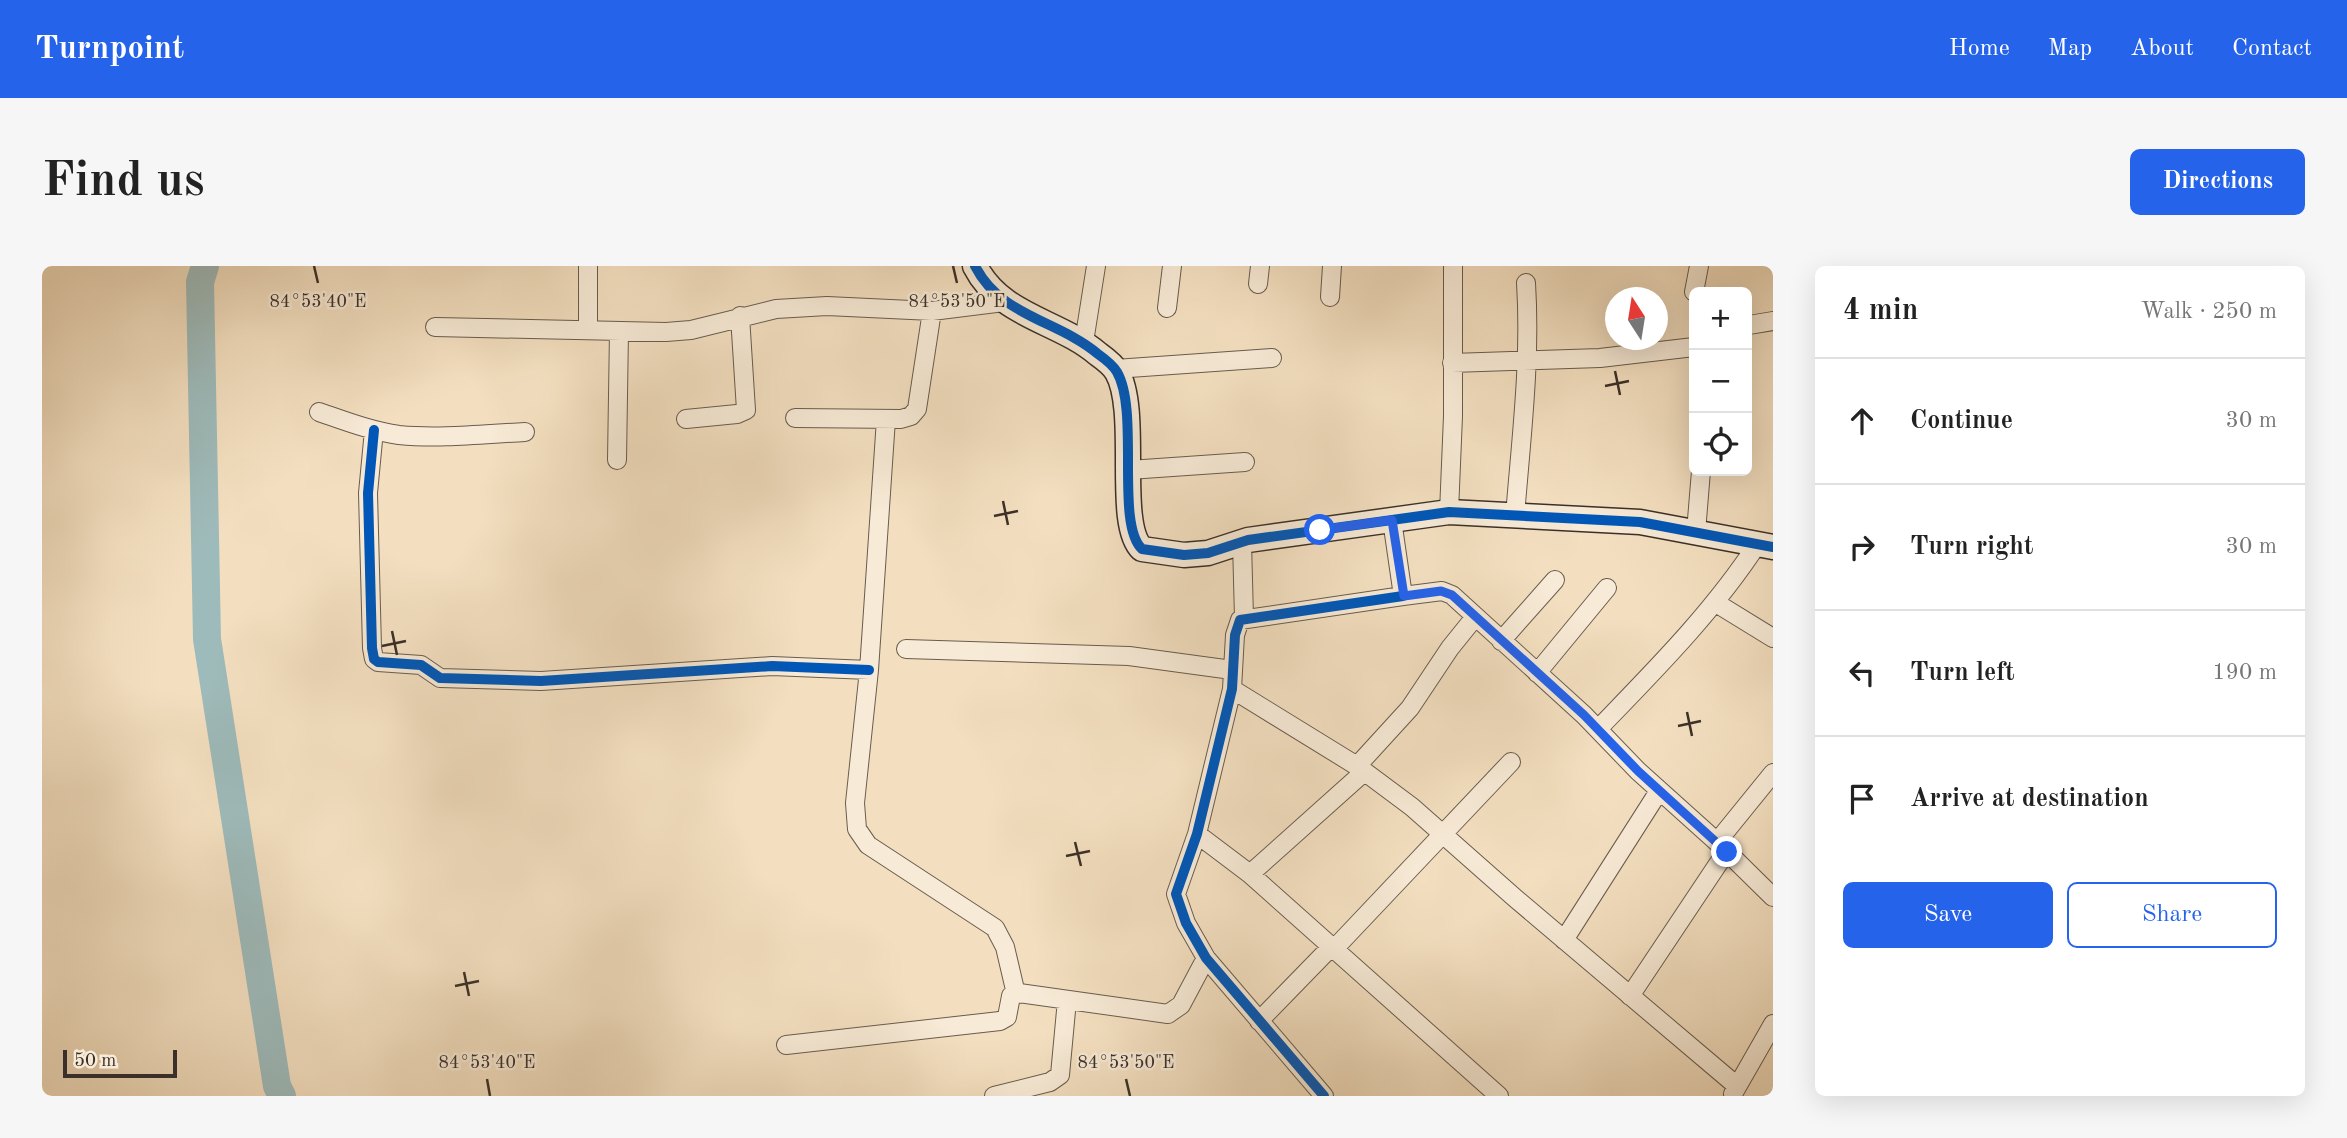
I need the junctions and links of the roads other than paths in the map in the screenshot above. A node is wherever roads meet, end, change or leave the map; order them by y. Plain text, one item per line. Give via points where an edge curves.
1 (588, 266) edge
2 (975, 266) edge
3 (1096, 266) edge
4 (1172, 266) edge
5 (1332, 266) edge
6 (1453, 266) edge
7 (1699, 266) edge
8 (1525, 283) dead end
9 (1696, 287) edge
10 (1330, 297) dead end
11 (1004, 302) junction
12 (1167, 308) dead end
13 (932, 311) junction
14 (740, 316) junction
15 (1773, 321) edge
16 (1752, 324) edge
17 (435, 327) dead end
18 (588, 329) junction
19 (619, 331) junction
20 (1084, 342) junction
21 (1689, 348) edge
22 (1272, 358) dead end
23 (1527, 360) junction
24 (1452, 363) junction
25 (1115, 369) junction
26 (319, 412) dead end
27 (795, 418) dead end
28 (686, 419) dead end
29 (886, 419) junction
30 (374, 430) junction
31 (525, 432) dead end
32 (617, 460) dead end
33 (1245, 462) dead end
34 (1129, 470) junction
35 (1701, 476) edge
36 (1449, 512) junction
37 (1515, 516) junction
38 (1392, 520) junction
39 (1696, 532) junction
40 (1242, 542) junction
41 (1766, 545) edge
42 (1555, 580) dead end
43 (1607, 588) dead end
44 (1404, 596) junction
45 (1716, 603) junction
46 (1475, 617) junction
47 (1244, 618) junction
48 (1773, 638) edge
49 (1501, 641) junction
50 (906, 649) dead end
51 (869, 670) junction
52 (1232, 670) junction
53 (1537, 673) junction
54 (1232, 689) junction
55 (1598, 729) junction
56 (1511, 762) dead end
57 (1360, 769) junction
58 (1773, 773) edge
59 (1659, 791) junction
60 (1197, 834) junction
61 (1444, 834) junction
62 (1722, 847) junction
63 (1250, 874) junction
64 (1773, 897) edge
65 (1564, 940) junction
66 (1332, 948) junction
67 (1206, 958) junction
68 (1016, 994) junction
69 (1630, 996) junction
70 (1067, 1000) junction
71 (1259, 1021) junction
72 (1773, 1024) edge
73 (786, 1045) dead end
74 (1734, 1091) edge
75 (993, 1096) edge
76 (1324, 1096) edge
77 (1499, 1096) edge

1 - 18 street
2 - 11 street
3 - 20 street
4 - 12 street
5 - 10 street
6 - 24 street
7 - 9 street
8 - 23 street
11 - 13 street
11 - 20 street
13 - 14 street via 827,306
13 - 29 street via 917,409 907,418
14 - 19 street via 691,330
14 - 28 street via 746,410
15 - 16 street
17 - 18 street
18 - 19 street
19 - 32 street
20 - 25 street
21 - 23 street via 1600,358
22 - 25 street
23 - 24 street
23 - 37 street
24 - 36 street
25 - 34 street via 1125,396
26 - 30 street
27 - 29 street
29 - 51 street
30 - 31 street via 419,436
30 - 51 street via 368,492 372,648 378,662 421,665 440,678 541,681 758,667
33 - 34 street
34 - 40 street via 1130,518 1135,541 1142,549 1184,555 1219,551
35 - 39 street
36 - 37 street
36 - 38 street
37 - 39 street via 1640,522
38 - 40 street
38 - 44 street
39 - 41 street
40 - 47 street
41 - 45 street
42 - 49 street
43 - 53 street
44 - 46 street via 1447,592
44 - 47 street
45 - 48 street
45 - 55 street
46 - 49 street
46 - 57 street
47 - 52 street via 1236,628
49 - 53 street
50 - 52 street via 1129,656
51 - 68 street via 855,803 857,829 868,845 995,928 1005,947
52 - 54 street
53 - 55 street
54 - 57 street
54 - 60 street
55 - 59 street
56 - 61 street
57 - 61 street
57 - 63 street
58 - 62 street
59 - 62 street
59 - 65 street
60 - 63 street
60 - 67 street via 1176,894
61 - 65 street
61 - 66 street
62 - 64 street
62 - 69 street
63 - 66 street
65 - 69 street
66 - 71 street
66 - 77 street
67 - 70 street via 1173,1013
67 - 71 street
68 - 70 street
68 - 73 street via 1007,1017 1000,1021
69 - 74 street
70 - 75 street via 1060,1074 1050,1082
71 - 76 street
72 - 74 street

